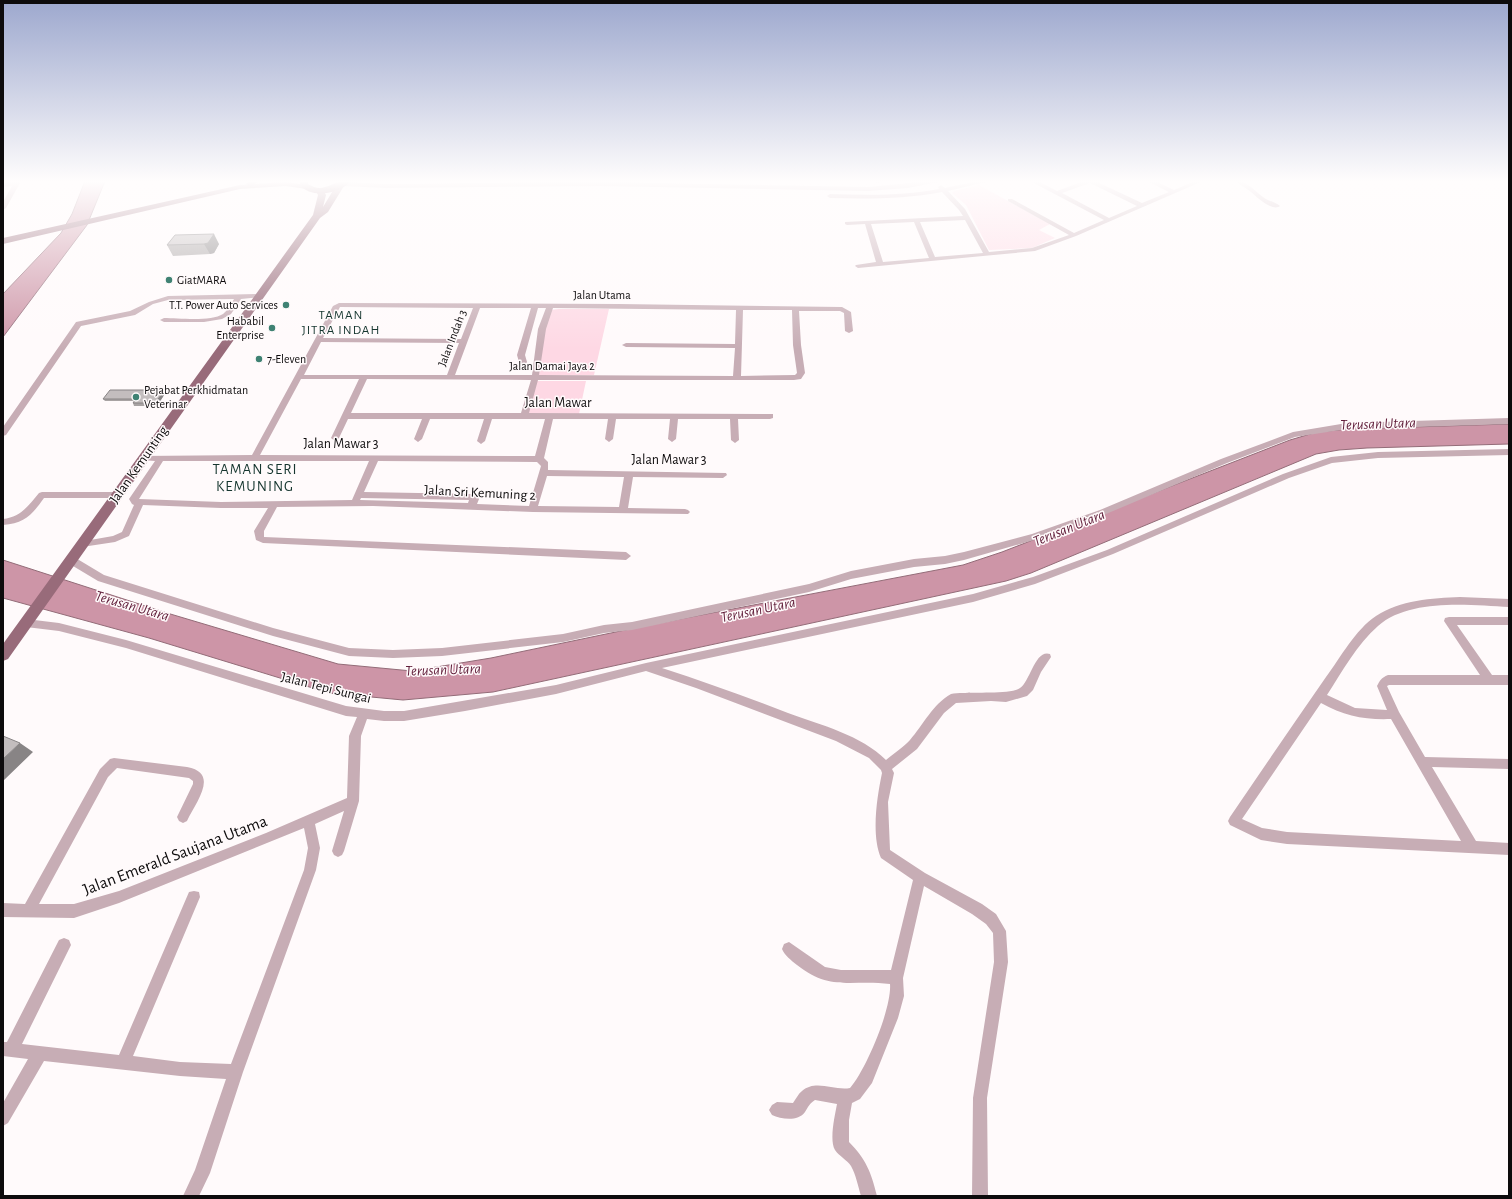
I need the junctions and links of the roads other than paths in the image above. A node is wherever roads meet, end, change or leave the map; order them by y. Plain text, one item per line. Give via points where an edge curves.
1 (3, 237) edge
2 (19, 237) edge
3 (302, 237) edge
4 (872, 237) edge
5 (923, 237) edge
6 (977, 237) edge
7 (1067, 237) edge
8 (16, 238) junction
9 (3, 241) edge
10 (986, 254) junction
11 (933, 259) junction
12 (880, 264) junction
13 (858, 266) dead end
14 (239, 296) junction
15 (260, 296) junction
16 (477, 306) junction
17 (535, 306) junction
18 (550, 306) junction
19 (740, 307) junction
20 (795, 308) junction
21 (164, 320) dead end
22 (529, 328) junction
23 (542, 328) junction
24 (849, 331) dead end
25 (318, 340) junction
26 (464, 341) junction
27 (626, 345) dead end
28 (738, 346) junction
29 (519, 367) dead end
30 (300, 378) junction
31 (364, 378) junction
32 (450, 378) junction
33 (535, 378) junction
34 (737, 379) junction
35 (346, 416) junction
36 (427, 416) junction
37 (489, 416) junction
38 (524, 416) junction
39 (550, 416) junction
40 (612, 416) junction
41 (674, 416) junction
42 (734, 416) junction
43 (770, 416) dead end
44 (1509, 421) edge
45 (3, 433) edge
46 (335, 438) dead end
47 (418, 439) dead end
48 (609, 439) dead end
49 (672, 439) dead end
50 (735, 440) dead end
51 (481, 441) dead end
52 (1509, 452) edge
53 (255, 457) junction
54 (144, 458) junction
55 (162, 458) junction
56 (375, 458) junction
57 (539, 459) junction
58 (543, 473) junction
59 (629, 474) junction
60 (723, 475) dead end
61 (117, 495) junction
62 (356, 499) junction
63 (139, 503) junction
64 (274, 505) junction
65 (533, 509) junction
66 (623, 511) junction
67 (685, 512) dead end
68 (3, 522) edge
69 (82, 544) junction
70 (626, 556) dead end
71 (67, 565) junction
72 (1509, 603) edge
73 (29, 620) junction
74 (1509, 621) edge
75 (3, 655) edge
76 (1046, 657) dead end
77 (646, 667) junction
78 (1489, 680) junction
79 (1509, 680) edge
80 (1319, 696) junction
81 (363, 714) junction
82 (1394, 714) junction
83 (1423, 762) junction
84 (1509, 764) edge
85 (886, 767) junction
86 (353, 801) junction
87 (183, 817) dead end
88 (308, 821) junction
89 (1472, 847) junction
90 (1509, 848) edge
91 (338, 850) dead end
92 (920, 877) junction
93 (194, 897) dead end
94 (3, 910) edge
95 (28, 911) junction
96 (64, 945) dead end
97 (789, 949) dead end
98 (896, 978) junction
99 (7, 1049) edge
100 (40, 1053) junction
101 (123, 1062) junction
102 (236, 1072) junction
103 (846, 1096) junction
104 (777, 1110) dead end
105 (3, 1118) edge
106 (191, 1196) edge
107 (869, 1196) edge
108 (980, 1196) edge

1 - 8 main road
2 - 8 main road
3 - 15 main road, Jalan Kemunting
4 - 12 street
5 - 11 street
6 - 10 street
7 - 10 street via 1034,250
8 - 9 main road
10 - 11 street
11 - 12 street
12 - 13 street
14 - 15 street
14 - 21 street via 222,317
14 - 45 street via 168,298 132,313 79,324
15 - 54 main road, Jalan Kemunting
16 - 17 street, Jalan Utama
16 - 25 street, Jalan Utama via 337,306
16 - 26 street, Jalan Indah 3
17 - 18 street, Jalan Utama
17 - 22 street
18 - 19 street, Jalan Utama
18 - 23 street
19 - 20 street, Jalan Utama
19 - 28 street
20 - 24 street, Jalan Utama via 844,309 847,312
20 - 34 street, Jalan Damai Jaya 2 via 801,373 798,377
22 - 23 street
22 - 29 street via 521,355 523,362
23 - 33 street
25 - 26 street
25 - 30 street
26 - 32 street, Jalan Indah 3
27 - 28 street
28 - 34 street
30 - 31 street, Jalan Damai Jaya 2
30 - 53 street
31 - 32 street, Jalan Damai Jaya 2
31 - 35 street
32 - 33 street, Jalan Damai Jaya 2
33 - 34 street, Jalan Damai Jaya 2
33 - 38 street
35 - 36 street, Jalan Mawar
35 - 46 street
36 - 37 street, Jalan Mawar
36 - 47 street
37 - 38 street, Jalan Mawar
37 - 51 street
38 - 39 street, Jalan Mawar
39 - 40 street, Jalan Mawar
39 - 57 street
40 - 41 street, Jalan Mawar
40 - 48 street
41 - 42 street, Jalan Mawar
41 - 49 street
42 - 43 street, Jalan Mawar
42 - 50 street
44 - 71 street via 1347,426 1302,432 1224,461 1083,520 983,551 945,560 850,575 809,588 628,626 563,638 450,651 380,654 337,650 101,578
52 - 77 street, Jalan Tepi Sungai via 1378,455 1326,462 1230,499 1110,552 1035,580 958,601
53 - 55 street, Jalan Mawar 3
53 - 56 street, Jalan Mawar 3
54 - 55 street, Jalan Mawar 3
54 - 61 main road, Jalan Kemunting
55 - 63 street via 136,495 135,502
56 - 57 street, Jalan Mawar 3
56 - 62 street
57 - 58 street via 544,462
58 - 59 street, Jalan Mawar 3
58 - 65 street
59 - 60 street, Jalan Mawar 3
59 - 66 street
61 - 68 street via 42,495 23,518
61 - 69 main road, Jalan Kemunting
62 - 64 street, Jalan Sri Kemuning 2
62 - 65 street, Jalan Sri Kemuning 2
63 - 64 street, Jalan Sri Kemuning 2
63 - 69 street via 126,534 115,539
64 - 70 street via 259,531 259,538 264,540
65 - 66 street, Jalan Sri Kemuning 2
66 - 67 street, Jalan Sri Kemuning 2
69 - 71 main road, Jalan Kemunting
71 - 73 main road, Jalan Kemunting
72 - 80 street via 1433,601 1381,618 1358,642
73 - 75 main road, Jalan Kemunting
73 - 81 street, Jalan Tepi Sungai via 126,644 310,701
74 - 78 street via 1449,621
76 - 85 street via 1024,693 1006,697 954,698 940,710 909,749
77 - 81 street, Jalan Tepi Sungai via 615,677 490,702 404,716
77 - 85 street via 840,737 873,754
78 - 79 street
78 - 82 street via 1388,680 1382,686
80 - 82 street via 1339,708 1354,713
80 - 89 street via 1234,821 1262,834 1287,838
81 - 86 street via 355,736
82 - 83 street
83 - 84 street
83 - 89 street
85 - 92 street via 888,773 882,802 885,854
86 - 88 street, Jalan Emerald Saujana Utama
86 - 91 street
87 - 95 street via 200,779 196,775 120,762 114,764 104,773
88 - 95 street, Jalan Emerald Saujana Utama via 90,907 74,911
88 - 102 street via 314,848 310,870
89 - 90 street
92 - 98 street
92 - 108 street via 991,919 999,931 1001,941 1002,962 980,1098
93 - 101 street
94 - 95 street, Jalan Emerald Saujana Utama
96 - 99 street
97 - 98 street via 825,974 883,975
98 - 103 street via 898,994 876,1057 860,1089
99 - 100 street
100 - 101 street
100 - 105 street
101 - 102 street
102 - 106 street via 202,1173
103 - 104 street via 813,1092 796,1111
103 - 107 street via 841,1120 841,1145 856,1160

